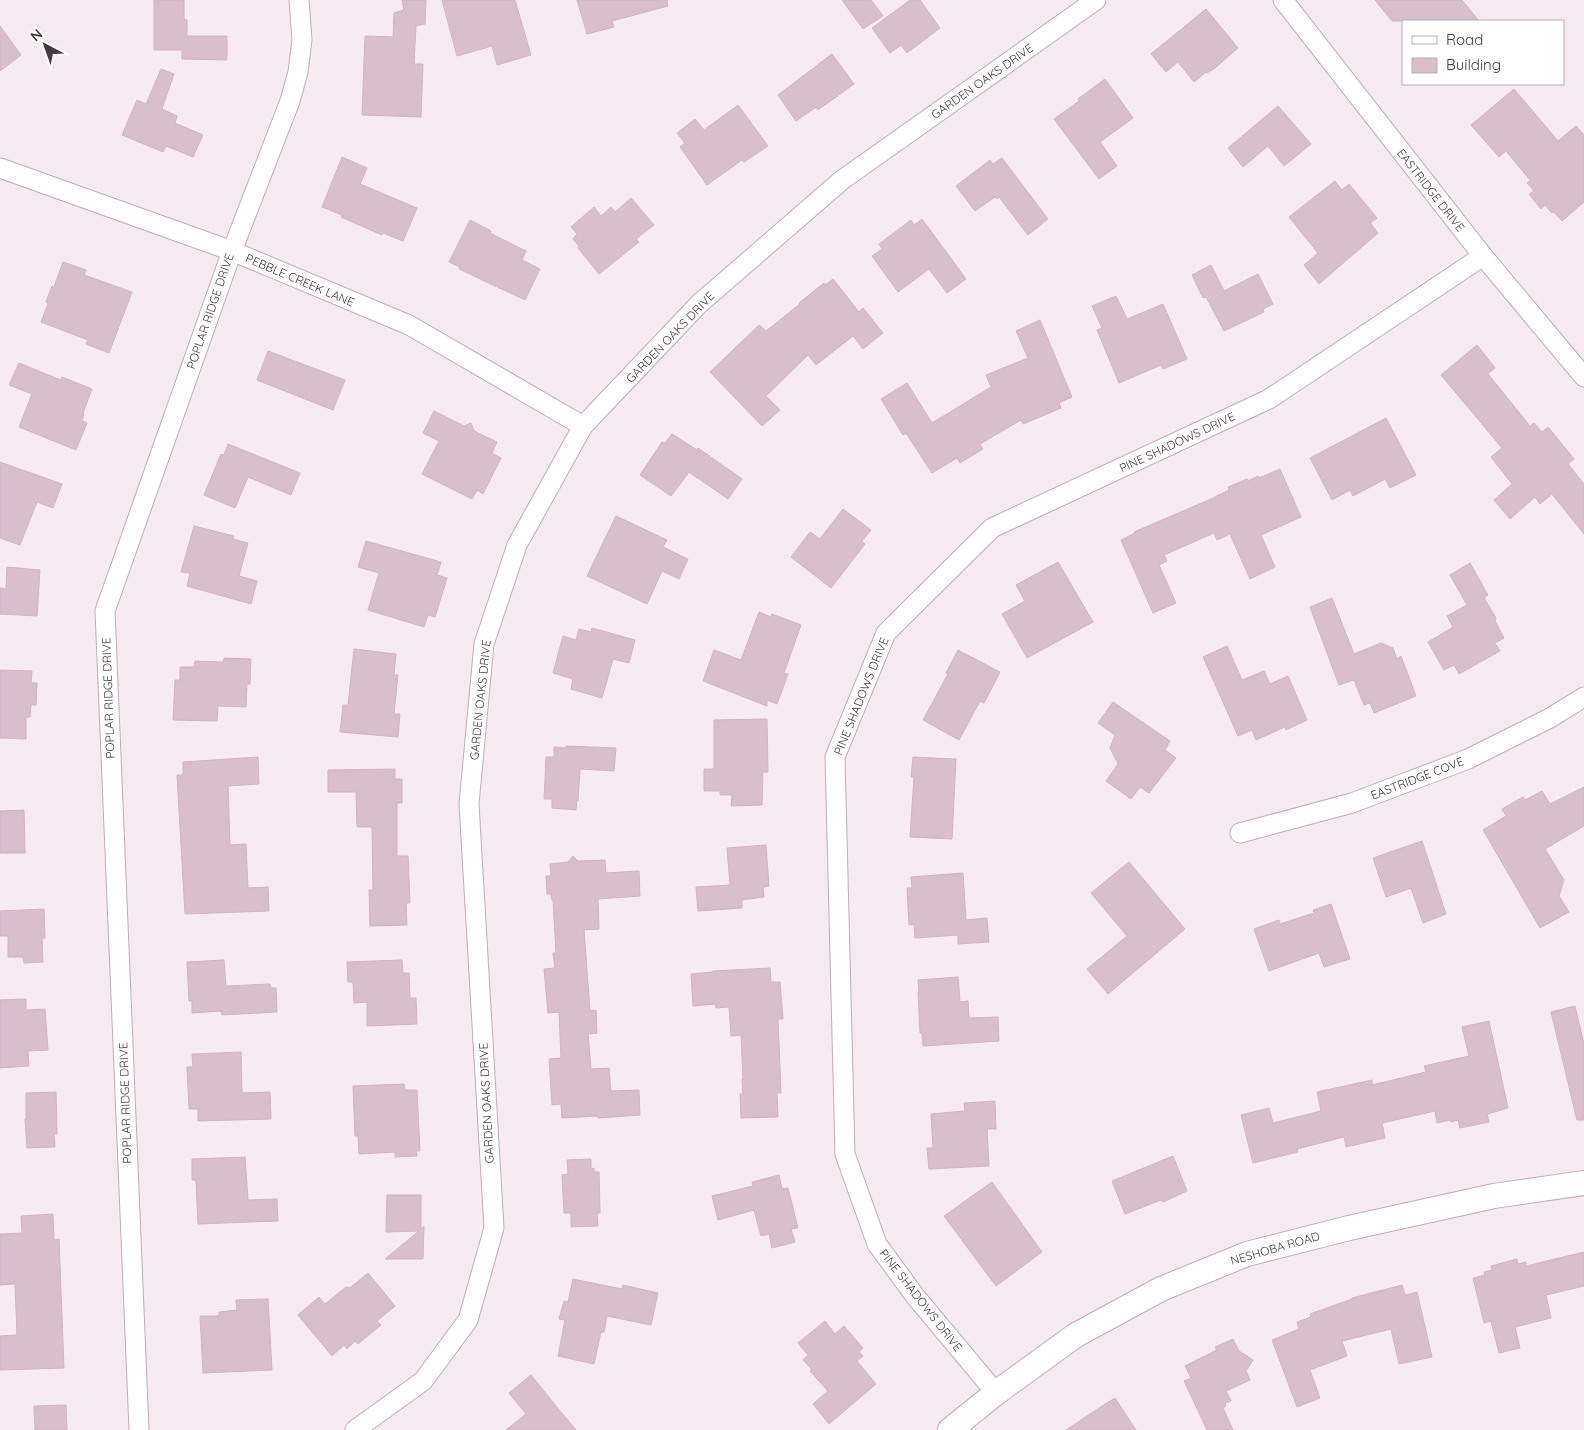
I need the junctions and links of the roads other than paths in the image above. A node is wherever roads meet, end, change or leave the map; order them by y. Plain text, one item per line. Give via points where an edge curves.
1 (299, 0) edge
2 (1096, 0) edge
3 (1283, 0) edge
4 (0, 168) edge
5 (232, 251) junction
6 (1483, 256) junction
7 (1584, 377) edge
8 (584, 426) junction
9 (1584, 697) edge
10 (1240, 833) dead end
11 (1584, 1182) edge
12 (996, 1393) junction
13 (139, 1430) edge
14 (355, 1430) edge
15 (950, 1430) edge

1 - 5 street, POPLAR RIDGE DRIVE via 302,40 298,72 290,101
2 - 8 street, GARDEN OAKS DRIVE via 842,180 699,304
3 - 6 street, EASTRIDGE DRIVE
4 - 5 street, PEBBLE CREEK LANE
5 - 8 street, PEBBLE CREEK LANE via 409,325
5 - 13 street, POPLAR RIDGE DRIVE via 105,611
6 - 7 street, EASTRIDGE DRIVE
6 - 12 street, PINE SHADOWS DRIVE via 1269,399 992,528 886,633 835,756 845,1154 878,1244 915,1296
8 - 14 street, GARDEN OAKS DRIVE via 517,545 484,644 469,804 494,1228 468,1320 423,1381
9 - 10 street, EASTRIDGE COVE via 1468,759 1352,803
11 - 12 street, NESHOBA ROAD via 1484,1198 1247,1254 1161,1288 1076,1335
12 - 15 street, NESHOBA ROAD

